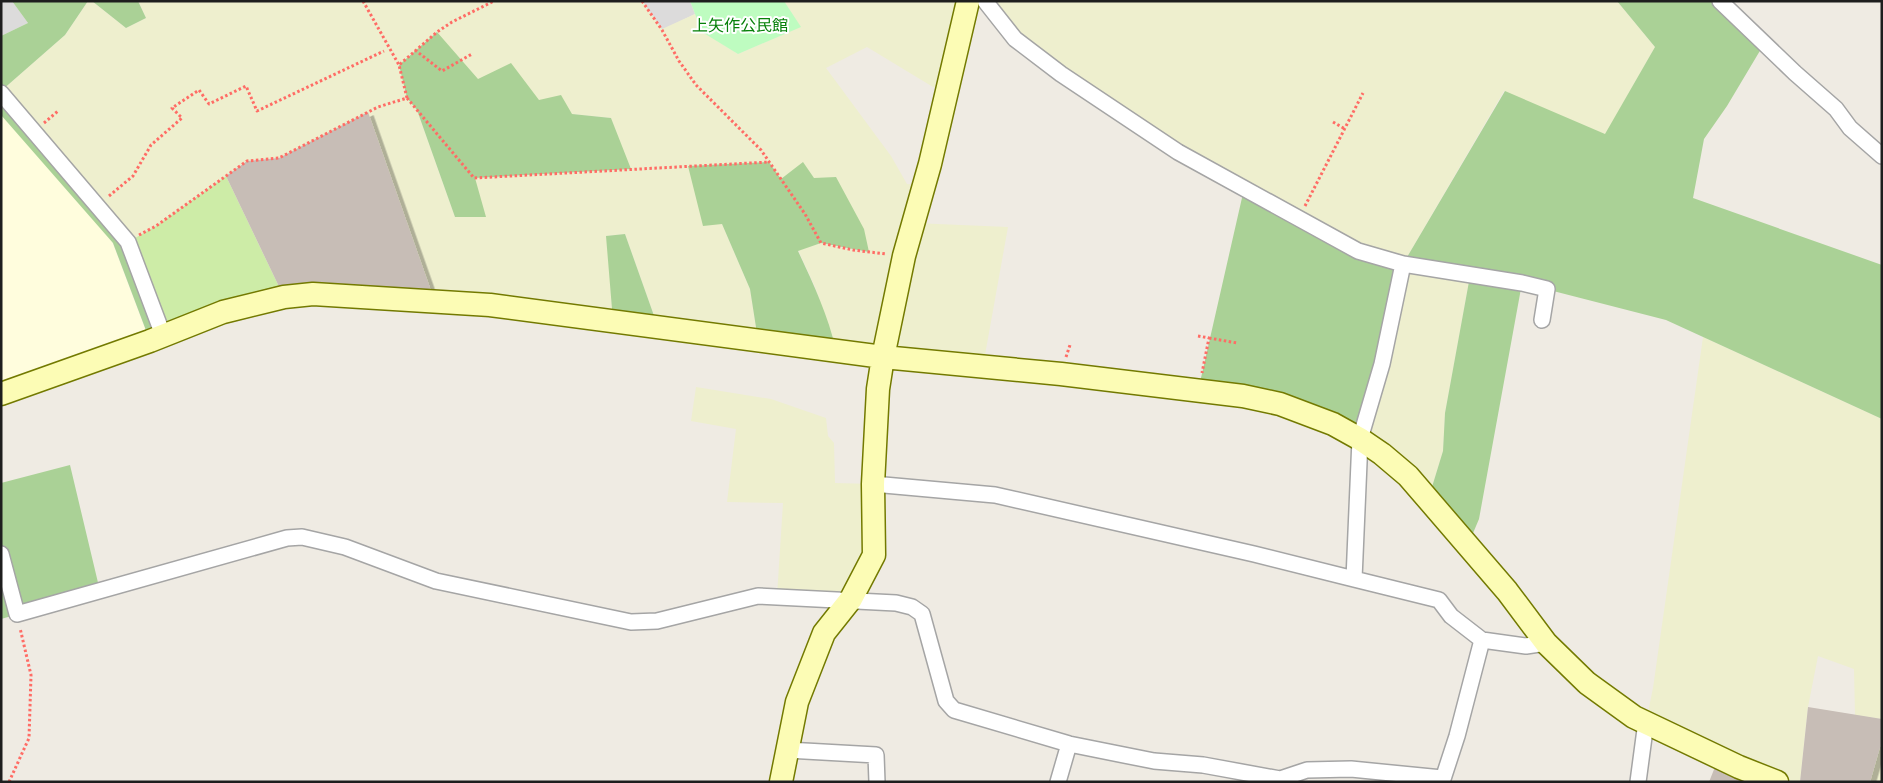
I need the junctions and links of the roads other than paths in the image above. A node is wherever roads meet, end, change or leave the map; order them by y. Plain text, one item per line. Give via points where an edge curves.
1 (968, 1) edge
2 (985, 1) edge
3 (1720, 1) edge
4 (1, 93) edge
5 (1882, 156) edge
6 (1403, 264) junction
7 (1542, 320) dead end
8 (163, 335) junction
9 (882, 357) junction
10 (1, 394) edge
11 (1360, 439) junction
12 (873, 484) junction
13 (1, 554) edge
14 (1354, 579) junction
15 (851, 600) junction
16 (1482, 640) junction
17 (1546, 643) junction
18 (1646, 722) junction
19 (1069, 744) junction
20 (787, 750) junction
21 (1280, 780) edge
22 (1442, 780) edge
23 (781, 782) edge
24 (877, 782) edge
25 (1058, 782) edge
26 (1638, 782) edge
27 (1777, 782) edge

1 - 9 street
2 - 6 street via 1014,39 1178,152 1358,251
3 - 5 street
4 - 8 street via 128,242
6 - 7 street via 1547,289
6 - 11 street via 1382,364
8 - 9 street via 223,312 284,297 313,294 490,305
8 - 10 street
9 - 11 street via 1242,396 1280,404 1333,424
9 - 12 street
11 - 14 street
11 - 17 street via 1408,476 1507,591
12 - 14 street via 995,495
12 - 15 street via 874,555
13 - 15 street via 17,614 287,538 302,537 345,546 436,581 631,622 658,621 758,596
14 - 16 street via 1439,600 1451,616
15 - 19 street via 896,603 912,607 922,614 946,701 954,710
15 - 20 street via 824,634 797,702
16 - 17 street via 1526,646
16 - 22 street
17 - 18 street via 1587,682
18 - 26 street
18 - 27 street
19 - 21 street
19 - 25 street
20 - 23 street
20 - 24 street via 876,755
21 - 22 street via 1308,770 1351,769

